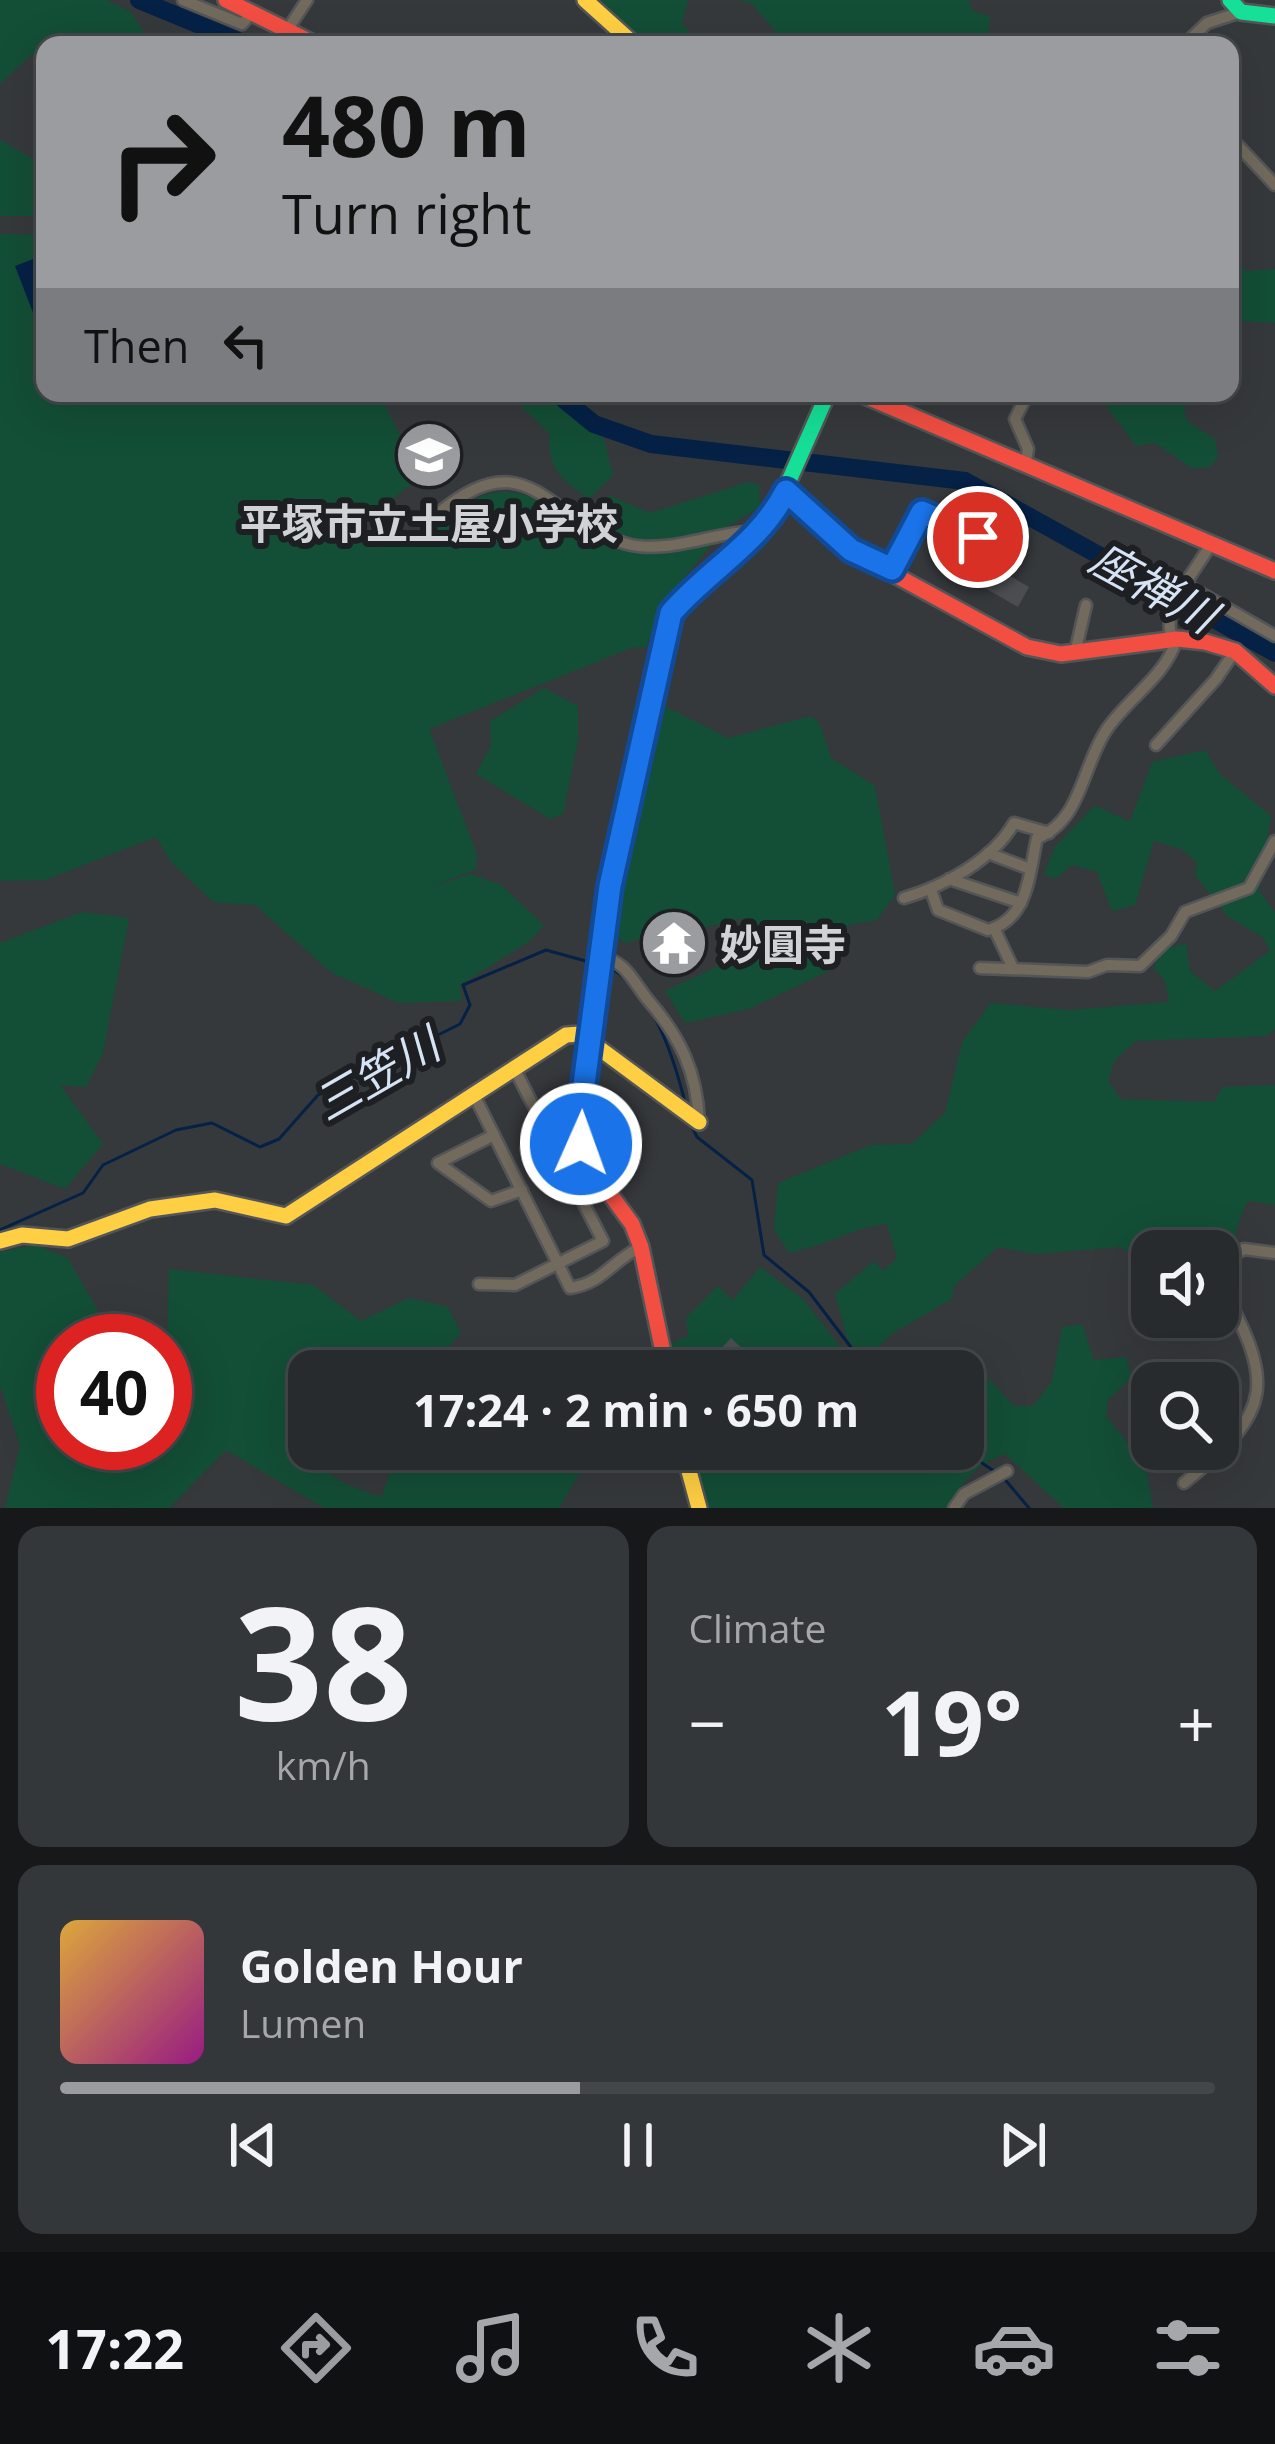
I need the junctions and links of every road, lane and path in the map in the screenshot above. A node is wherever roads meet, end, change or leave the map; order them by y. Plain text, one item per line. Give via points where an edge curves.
1 (182, 0) edge
2 (226, 0) edge
3 (307, 0) edge
4 (585, 0) edge
5 (1236, 6) edge
6 (250, 16) junction
7 (1275, 16) edge
8 (287, 36) edge
9 (294, 36) edge
10 (624, 36) edge
11 (1193, 36) edge
12 (1239, 147) edge
13 (1275, 185) edge
14 (825, 402) edge
15 (880, 402) edge
16 (1024, 402) edge
17 (1026, 461) junction
18 (786, 491) junction
19 (1002, 513) dead end
20 (435, 516) dead end
21 (763, 531) junction
22 (1213, 541) junction
23 (892, 569) junction
24 (1275, 571) edge
25 (1182, 585) junction
26 (1086, 605) dead end
27 (1275, 636) edge
28 (1177, 638) junction
29 (1235, 651) junction
30 (1075, 653) junction
31 (1275, 686) edge
32 (1156, 745) dead end
33 (1049, 833) junction
34 (1275, 841) edge
35 (988, 853) junction
36 (1030, 868) junction
37 (949, 879) junction
38 (931, 890) junction
39 (904, 898) dead end
40 (1022, 903) junction
41 (994, 928) junction
42 (599, 963) junction
43 (1012, 966) junction
44 (980, 968) dead end
45 (589, 1041) junction
46 (515, 1070) junction
47 (476, 1097) junction
48 (692, 1117) joint
49 (494, 1135) junction
50 (522, 1190) junction
51 (0, 1241) edge
52 (641, 1247) junction
53 (1239, 1252) edge
54 (1275, 1253) edge
55 (559, 1262) junction
56 (479, 1283) dead end
57 (1239, 1314) edge
58 (663, 1350) edge
59 (689, 1470) edge
60 (1006, 1471) dead end
61 (1184, 1483) dead end
62 (699, 1508) edge
63 (954, 1508) edge

1 - 6 street via 242,24
2 - 6 street
3 - 9 street
4 - 10 street
5 - 7 street
5 - 11 street
6 - 8 street
12 - 13 street
14 - 18 street
15 - 17 street
16 - 17 street via 1015,419
17 - 22 street
18 - 21 street
18 - 23 street via 851,550
19 - 23 street via 978,537 922,512
20 - 21 street via 476,487 499,483 547,494 626,544
21 - 42 street via 671,613
22 - 24 street
22 - 25 street
23 - 30 street via 1027,647
25 - 27 street
25 - 28 street via 1170,605
26 - 30 street
28 - 29 street
28 - 30 street
28 - 33 street via 1157,676 1105,731 1061,824
29 - 31 street
29 - 32 street
33 - 35 street via 1014,823
33 - 36 street via 1036,838
34 - 43 street via 1249,888 1185,912 1140,966 1030,973
35 - 36 street
35 - 37 street
36 - 40 street
37 - 38 street
37 - 40 street
38 - 39 street
38 - 41 street via 938,910
40 - 41 street
41 - 43 street
42 - 45 street
42 - 48 street via 628,970 679,1036
43 - 44 street
45 - 46 street via 566,1035
45 - 48 street
45 - 52 street via 581,1144
46 - 47 street
46 - 55 street via 603,1241
47 - 49 street
47 - 51 street via 286,1216 214,1200 150,1209 68,1240
49 - 50 street
49 - 50 street via 438,1163 491,1201
50 - 55 street
52 - 55 street via 590,1285 570,1288
52 - 58 street
53 - 54 street
55 - 56 street via 515,1285
57 - 61 street via 1258,1344 1263,1400 1238,1443
59 - 62 street
60 - 63 street

